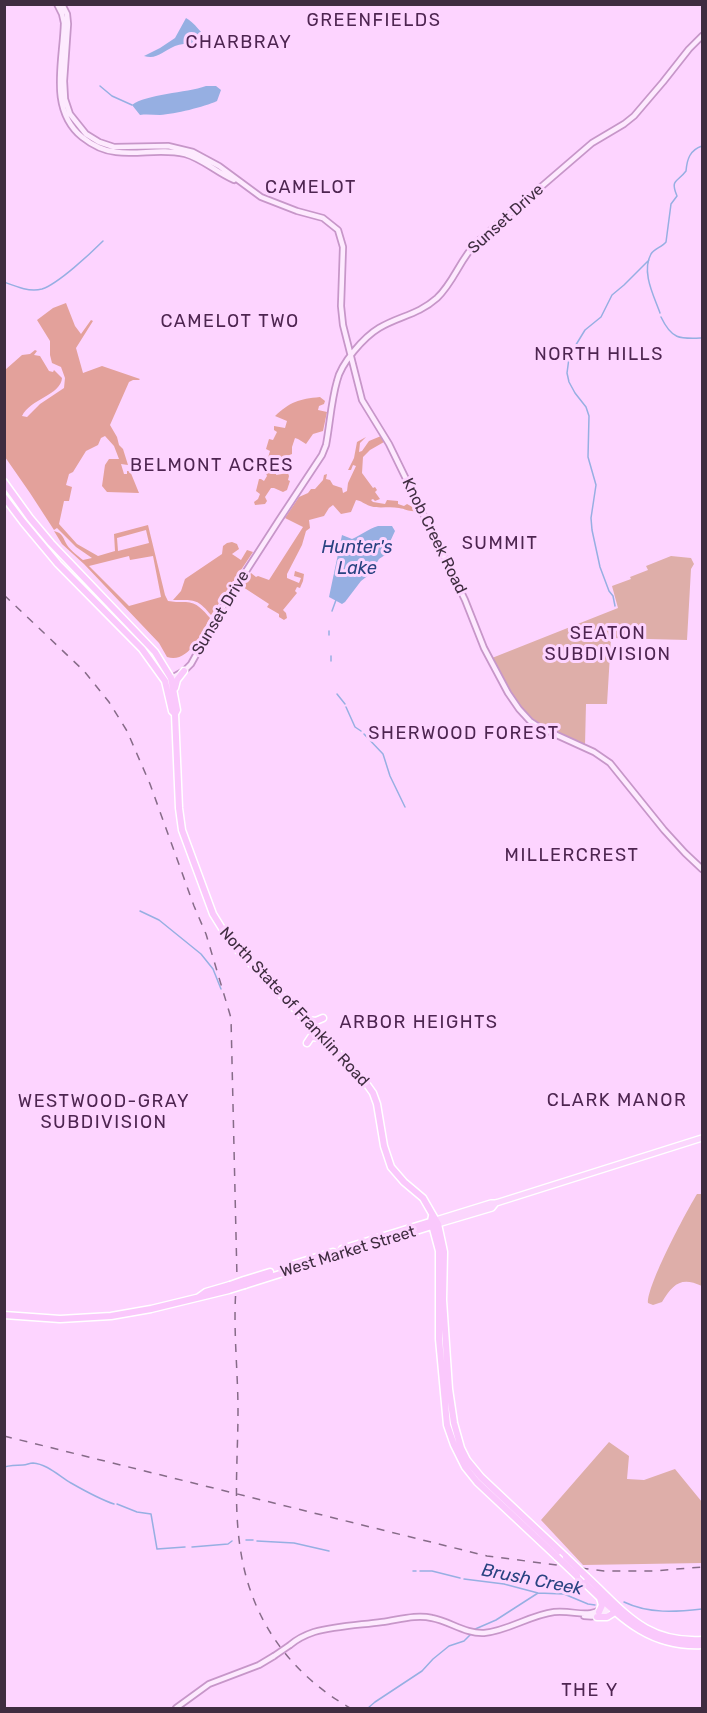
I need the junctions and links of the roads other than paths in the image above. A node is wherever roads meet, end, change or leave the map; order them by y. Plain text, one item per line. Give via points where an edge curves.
1 (57, 4) edge
2 (62, 4) edge
3 (64, 26) junction
4 (702, 36) edge
5 (67, 40) junction
6 (62, 46) junction
7 (64, 54) junction
8 (61, 62) junction
9 (65, 70) junction
10 (60, 76) junction
11 (77, 128) junction
12 (99, 142) junction
13 (114, 147) junction
14 (104, 149) junction
15 (137, 150) junction
16 (192, 154) junction
17 (213, 163) junction
18 (216, 171) junction
19 (228, 173) junction
20 (237, 181) junction
21 (351, 356) junction
22 (4, 482) edge
23 (4, 496) edge
24 (184, 671) junction
25 (168, 680) junction
26 (176, 703) junction
27 (175, 714) junction
28 (702, 868) edge
29 (323, 1018) dead end
30 (305, 1020) junction
31 (331, 1036) dead end
32 (323, 1038) junction
33 (307, 1042) dead end
34 (331, 1046) junction
35 (702, 1138) edge
36 (434, 1221) junction
37 (4, 1315) edge
38 (600, 1598) junction
39 (611, 1604) junction
40 (615, 1612) junction
41 (598, 1614) junction
42 (702, 1640) edge
43 (702, 1646) edge
44 (176, 1708) edge

1 - 3 main road, Knob Creek Road
2 - 5 main road, Knob Creek Road via 68,19
3 - 5 main road
3 - 6 main road, Knob Creek Road
4 - 21 main road, Sunset Drive via 634,116 592,143 477,242 436,298 420,311 371,333
5 - 6 main road
5 - 7 main road, Knob Creek Road
6 - 7 main road, Knob Creek Road
7 - 8 main road, Knob Creek Road
7 - 9 main road, Knob Creek Road
8 - 9 main road
8 - 10 main road, Knob Creek Road
9 - 10 main road
9 - 11 main road, Knob Creek Road via 65,99
10 - 11 main road, Knob Creek Road via 64,112
11 - 12 main road, Knob Creek Road
11 - 14 main road, Knob Creek Road via 86,140
12 - 13 main road, Knob Creek Road
12 - 14 main road
13 - 14 main road
13 - 15 main road, Knob Creek Road
14 - 15 main road, Knob Creek Road
15 - 16 main road, Knob Creek Road
16 - 17 main road, Knob Creek Road
16 - 18 main road, Knob Creek Road
17 - 18 main road
17 - 19 main road, Knob Creek Road
18 - 19 main road
18 - 20 main road, Knob Creek Road
19 - 20 main road, Knob Creek Road
20 - 21 main road, Knob Creek Road via 266,199 326,220 338,230 343,247 342,315
21 - 24 main road, Sunset Drive via 339,374 322,455
21 - 28 main road, Knob Creek Road via 364,406 389,444 508,693 530,721 610,763 685,854
22 - 25 highway, North State of Franklin Road via 51,543 150,645
23 - 25 highway, North State of Franklin Road via 58,564
24 - 25 main road, Sunset Drive
24 - 26 highway via 175,683
25 - 26 highway, North State of Franklin Road
25 - 27 highway, North State of Franklin Road
26 - 27 highway, North State of Franklin Road
27 - 30 highway, North State of Franklin Road via 180,821 209,906 231,943
29 - 30 highway
30 - 32 highway, North State of Franklin Road
31 - 34 highway
32 - 33 highway via 312,1037
32 - 34 highway, North State of Franklin Road
34 - 36 highway, North State of Franklin Road via 373,1092 388,1161 398,1176 424,1199
35 - 36 main road, West Market Street via 496,1203 492,1208
36 - 37 highway, West Market Street, bridge via 207,1296 151,1310 100,1318
36 - 38 highway, North State of Franklin Road, bridge via 439,1251 439,1339 446,1417 454,1445 477,1482
36 - 39 highway, North State of Franklin Road, bridge via 444,1256 448,1382 458,1441 481,1477
38 - 39 highway, North State of Franklin Road
38 - 41 highway
39 - 40 highway
39 - 41 main road
39 - 42 highway via 654,1633
40 - 41 highway via 607,1617
40 - 43 highway via 656,1639
41 - 44 main road, bridge via 551,1613 486,1633 419,1617 325,1630 307,1635 259,1665 208,1684

